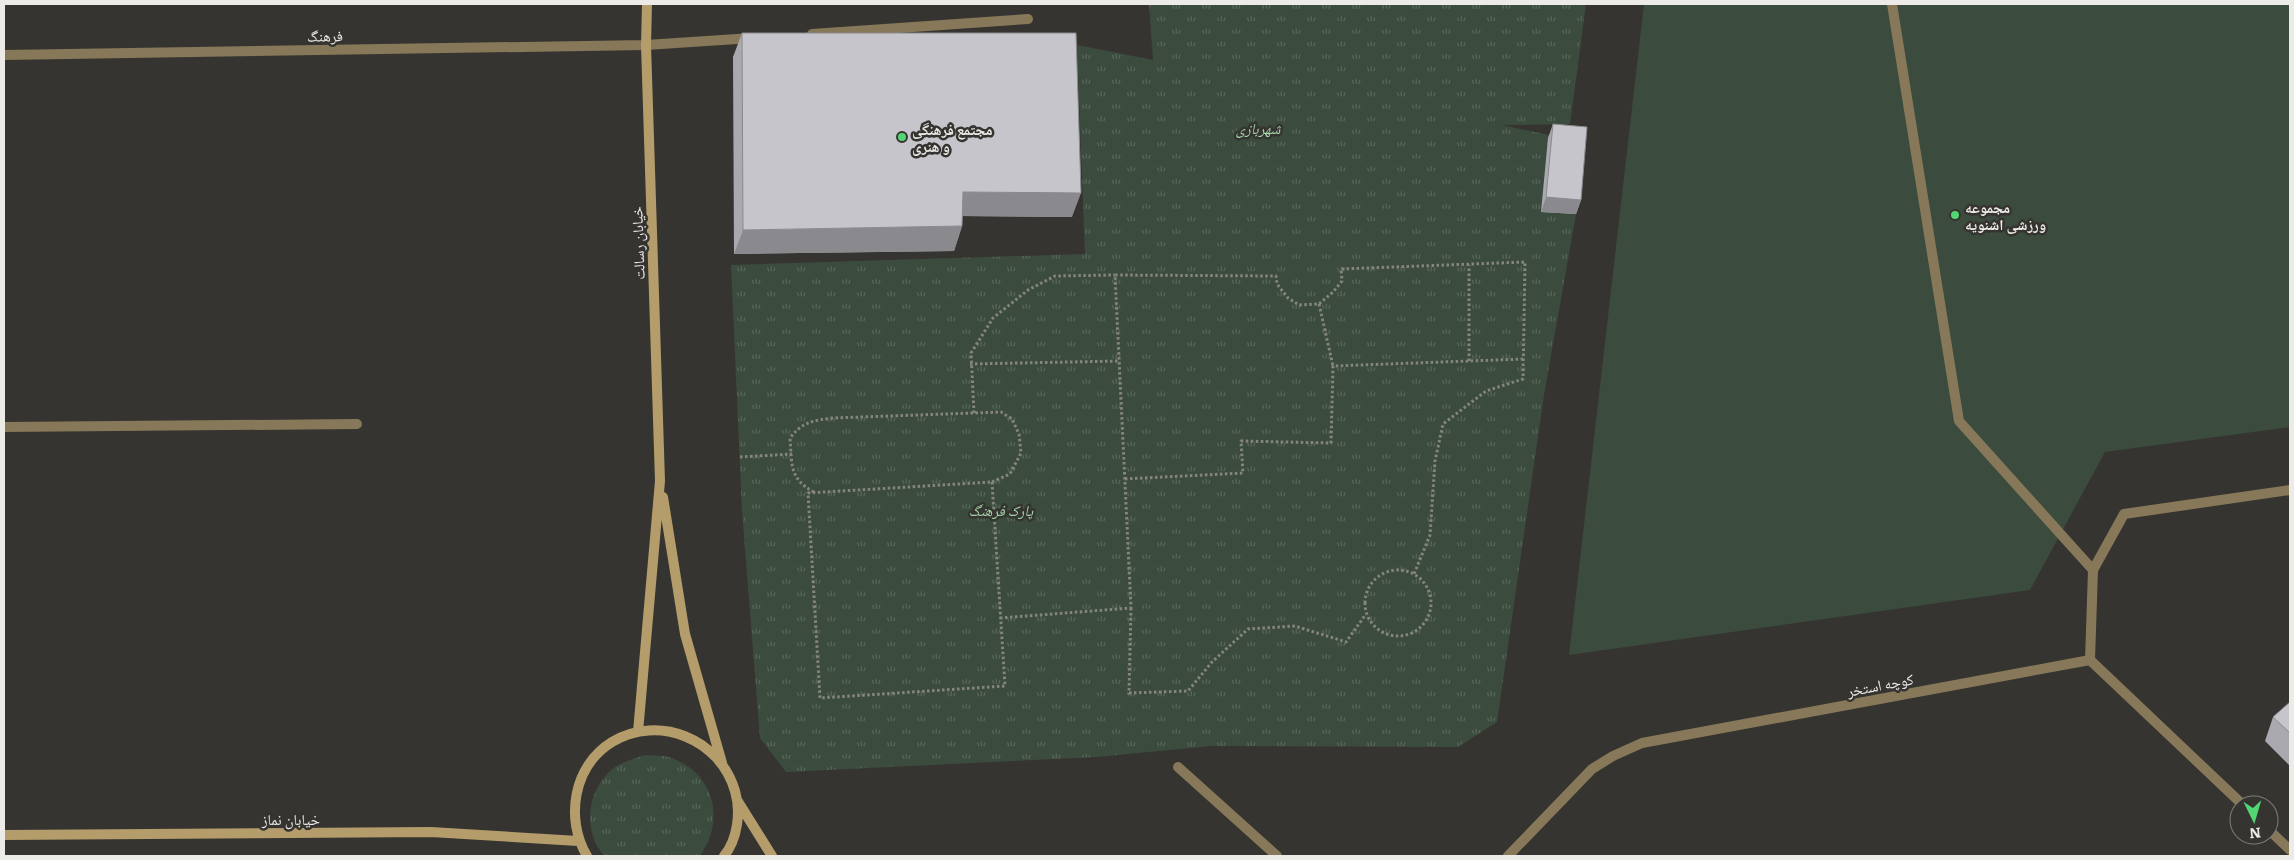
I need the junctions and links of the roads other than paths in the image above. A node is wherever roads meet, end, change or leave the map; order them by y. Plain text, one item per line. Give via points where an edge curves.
1 (647, 4) edge
2 (1892, 4) edge
3 (1028, 19) dead end
4 (803, 34) edge
5 (764, 37) edge
6 (646, 45) junction
7 (4, 55) edge
8 (357, 424) dead end
9 (4, 427) edge
10 (660, 481) junction
11 (2290, 490) edge
12 (2093, 570) junction
13 (2090, 660) junction
14 (638, 732) junction
15 (723, 764) junction
16 (1178, 767) dead end
17 (2232, 795) edge
18 (737, 800) junction
19 (4, 835) edge
20 (2279, 840) edge
21 (578, 841) junction
22 (2290, 850) edge
23 (587, 856) edge
24 (724, 856) edge
25 (772, 856) edge
26 (1277, 856) edge
27 (1508, 856) edge

1 - 6 street, خیابان رسالت
2 - 12 street via 1959,421
3 - 4 street
5 - 6 street, فرهنگ
6 - 7 street, فرهنگ
6 - 10 street, خیابان رسالت
8 - 9 street
10 - 14 street
10 - 15 street via 685,634
11 - 12 street via 2124,514
12 - 13 street
13 - 17 street
13 - 27 street, کوچه استخر via 1642,743 1592,769
14 - 15 street via 662,730 685,735 706,747
14 - 21 street via 612,742 591,761 578,786 573,814
15 - 18 street
16 - 26 street
18 - 24 street via 737,826
18 - 25 street
19 - 21 street, خیابان نماز via 431,832
20 - 22 street
21 - 23 street

